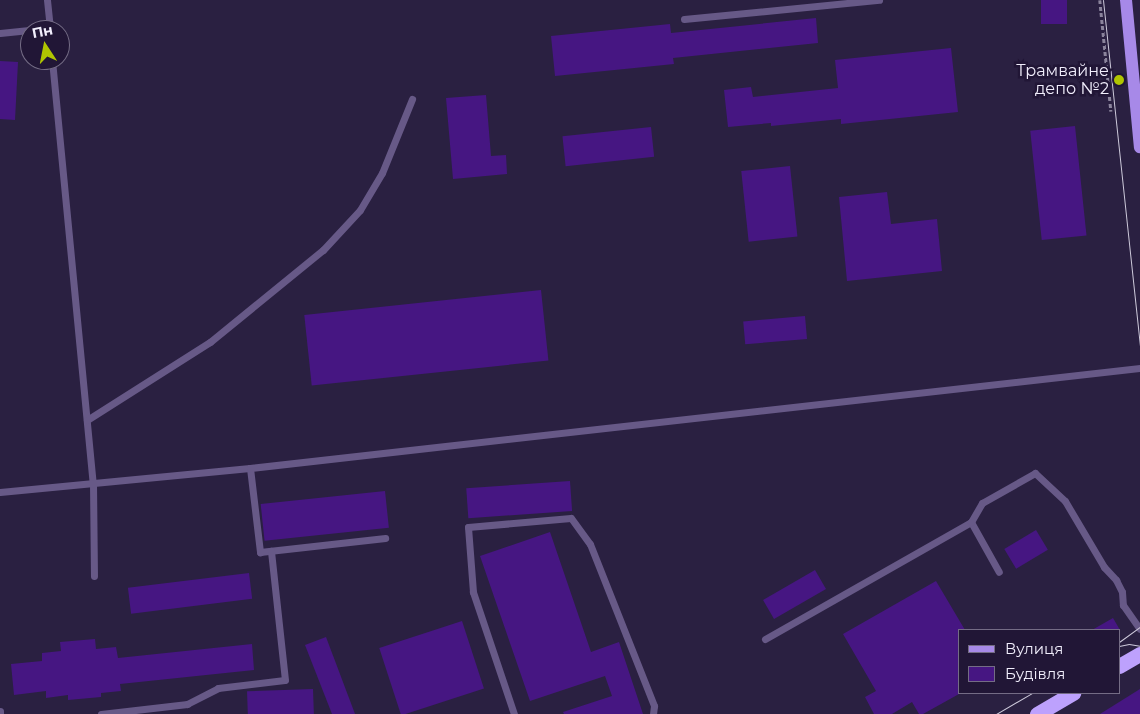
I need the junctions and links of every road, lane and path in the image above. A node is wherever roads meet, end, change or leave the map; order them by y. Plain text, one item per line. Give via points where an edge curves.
1 (47, 0) edge
2 (879, 0) edge
3 (1100, 0) edge
4 (1126, 0) edge
5 (684, 19) dead end
6 (48, 20) edge
7 (20, 31) edge
8 (0, 33) edge
9 (53, 70) edge
10 (412, 99) dead end
11 (1111, 111) dead end
12 (1140, 146) edge
13 (1140, 368) edge
14 (87, 420) junction
15 (250, 468) junction
16 (93, 483) junction
17 (0, 492) edge
18 (971, 522) junction
19 (385, 538) dead end
20 (271, 551) junction
21 (999, 572) dead end
22 (94, 576) dead end
23 (1140, 629) edge
24 (765, 639) dead end
25 (1140, 654) edge
26 (1120, 665) edge
27 (1071, 694) edge
28 (101, 714) edge
29 (514, 714) edge
30 (654, 714) edge
31 (1037, 714) edge

1 - 6 lane
2 - 5 lane
3 - 11 path
4 - 12 main road
7 - 8 lane
9 - 14 lane
10 - 14 lane via 382,173 360,210 323,250 210,342
13 - 15 lane
14 - 16 lane
15 - 16 lane
15 - 20 lane via 260,552
16 - 17 lane
16 - 22 lane
18 - 21 lane
18 - 23 lane via 982,503 1035,473 1065,501 1104,567 1116,580 1122,592 1123,605
18 - 24 lane
19 - 20 lane
20 - 28 lane via 285,680 218,688 187,704
25 - 26 highway
27 - 31 highway
29 - 30 lane via 473,592 468,527 571,518 590,544 654,706

